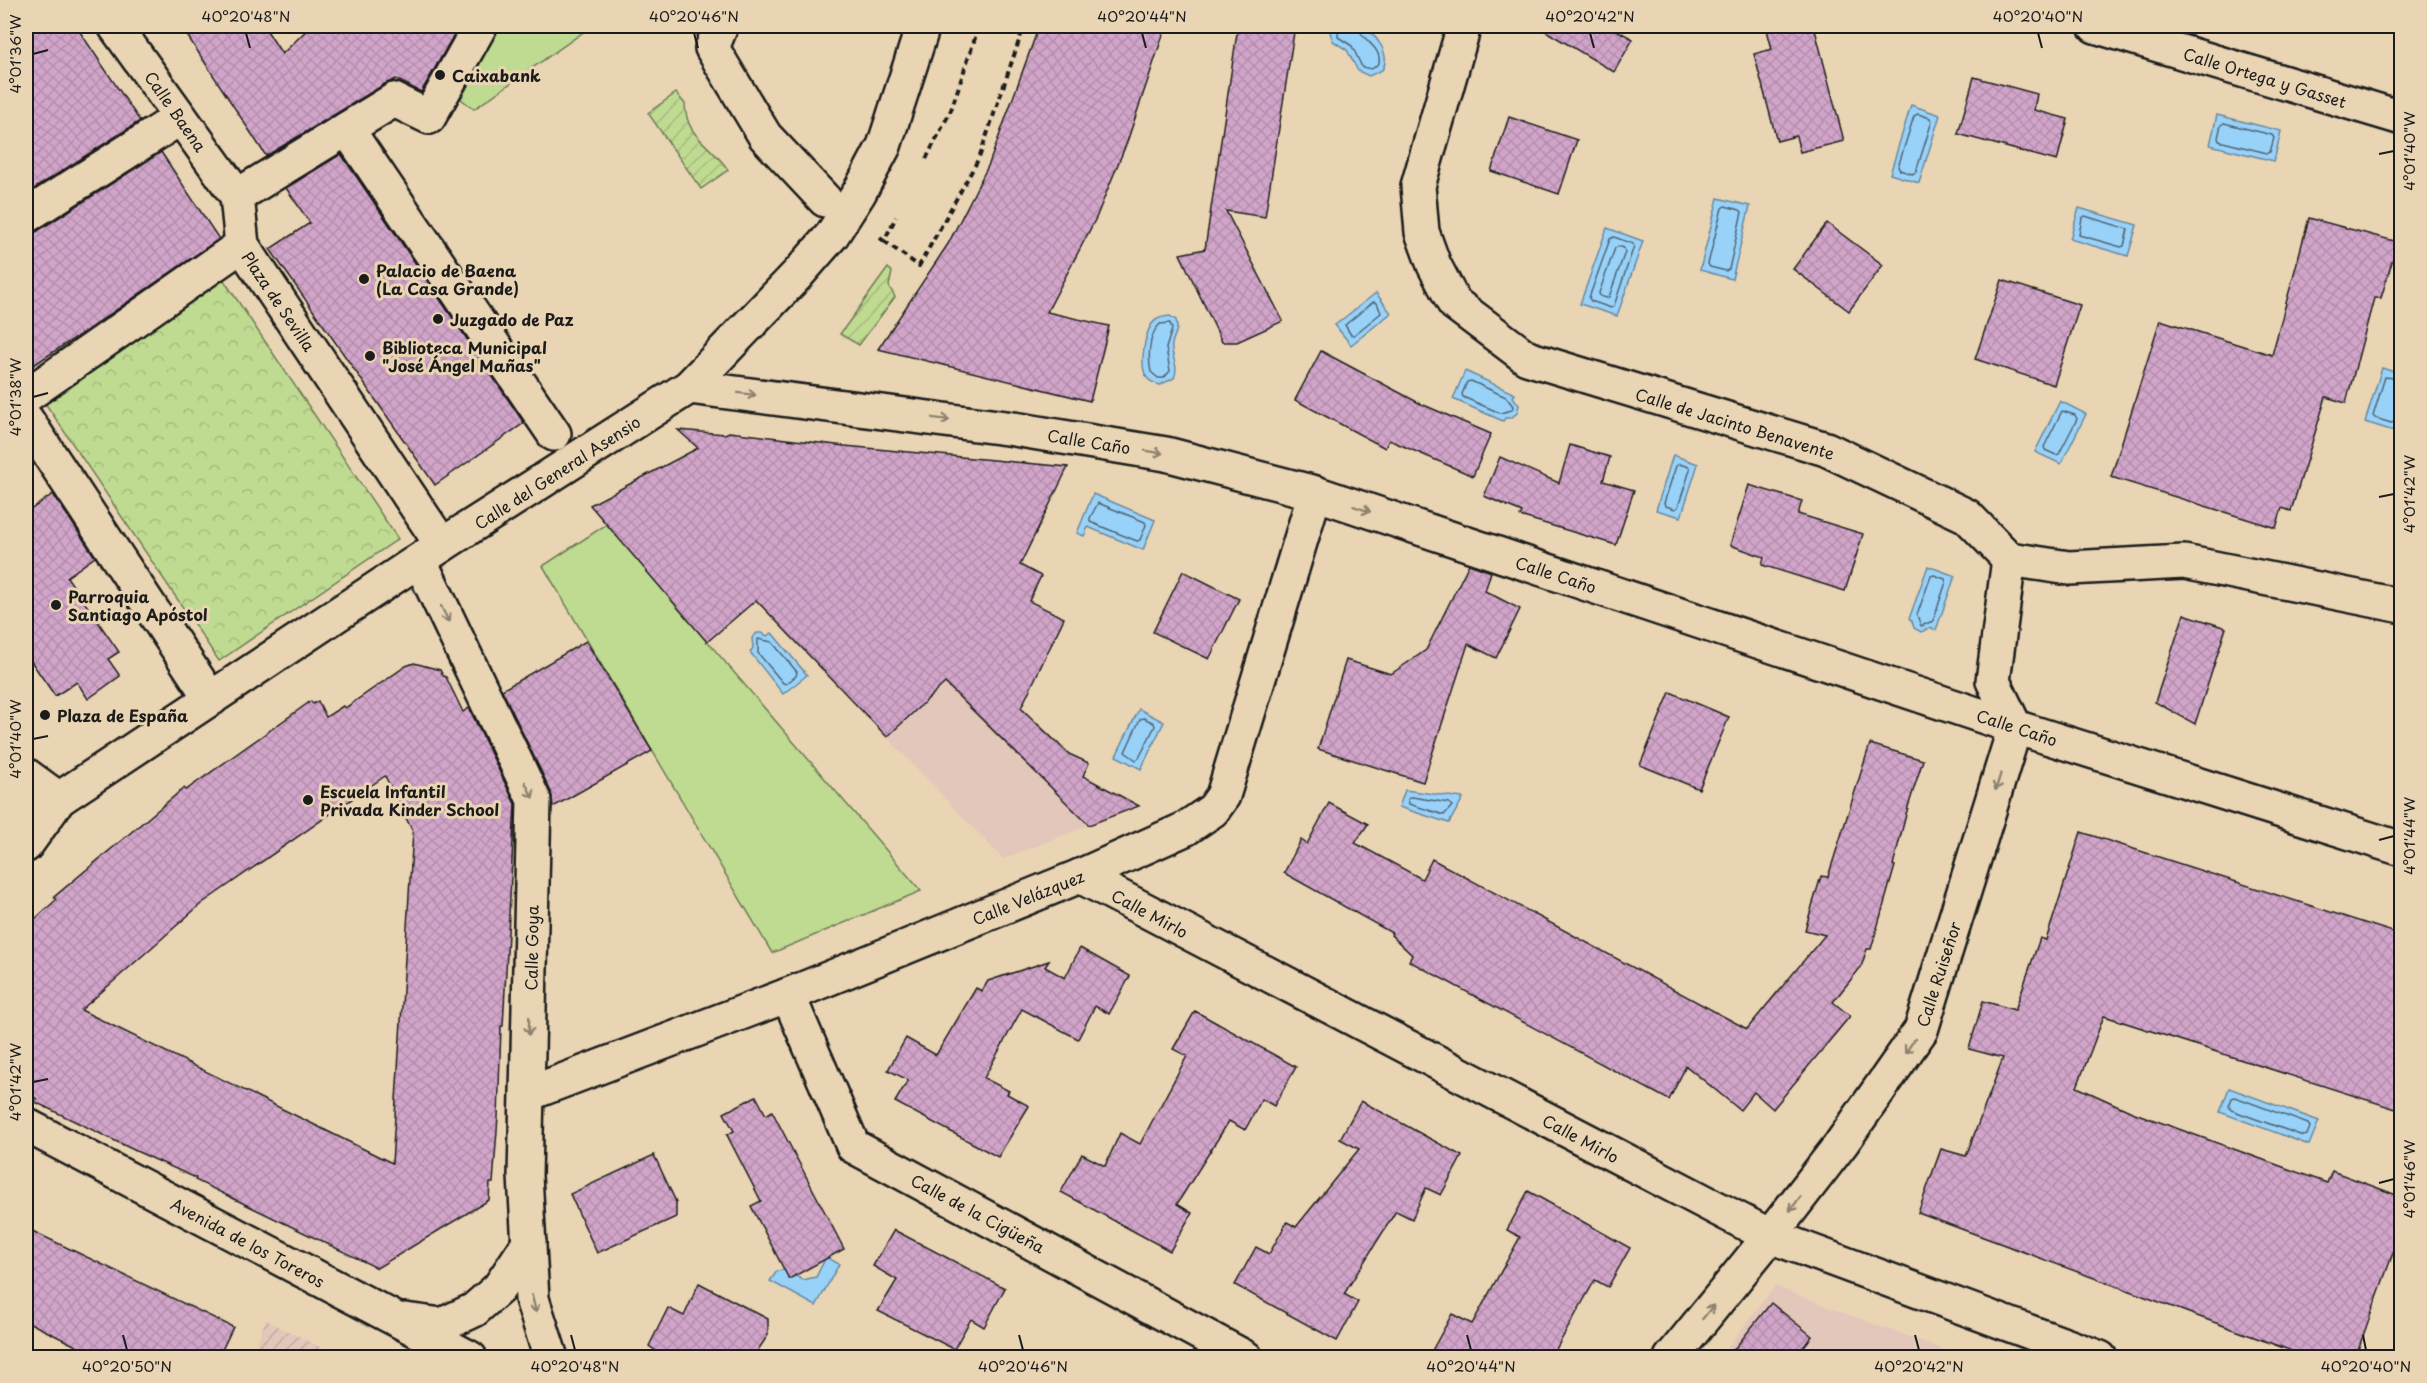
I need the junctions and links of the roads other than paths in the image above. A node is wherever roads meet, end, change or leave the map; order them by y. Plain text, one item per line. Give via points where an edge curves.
1 (115, 26) edge
2 (480, 26) edge
3 (721, 26) edge
4 (923, 26) edge
5 (1464, 26) edge
6 (2095, 26) edge
7 (180, 118) junction
8 (2402, 118) edge
9 (347, 129) junction
10 (237, 196) junction
11 (825, 200) dead end
12 (26, 216) edge
13 (242, 245) junction
14 (689, 387) junction
15 (26, 396) edge
16 (26, 419) edge
17 (554, 434) dead end
18 (1315, 494) junction
19 (431, 553) junction
20 (2009, 559) junction
21 (2402, 606) edge
22 (212, 699) junction
23 (2015, 726) junction
24 (26, 775) edge
25 (59, 799) junction
26 (26, 810) edge
27 (26, 845) edge
28 (2402, 849) edge
29 (1080, 876) junction
30 (789, 995) junction
31 (528, 1094) junction
32 (26, 1125) edge
33 (1770, 1236) junction
34 (529, 1243) junction
35 (394, 1319) junction
36 (470, 1358) edge
37 (551, 1358) edge
38 (1246, 1358) edge
39 (1671, 1358) edge
40 (2100, 1358) edge

1 - 7 street, Calle Baena
2 - 9 street via 429,117 394,100
3 - 11 street via 712,48 765,136
4 - 14 street, Calle del General Asensio via 884,146 846,214 798,274
5 - 20 street, Calle de Jacinto Benavente via 1418,186 1422,232 1454,303 1527,358 1826,449 1967,516
6 - 8 street, Calle Ortega y Gasset
7 - 10 street, Calle Baena
7 - 12 street
9 - 10 street
9 - 17 street
10 - 13 street
13 - 15 street, Plaza de Sevilla
13 - 19 street, Plaza de Sevilla
14 -> 18 street, Calle Caño via 1014,429 1166,454
14 - 19 street, Calle del General Asensio
16 - 22 street
18 -> 23 street, Calle Caño
18 - 29 street, Calle Velázquez via 1223,796 1213,810 1185,829
19 - 22 street, Calle del General Asensio
19 -> 31 street, Calle Goya via 534,800
20 - 21 street via 2070,568 2184,562
20 - 23 street via 1993,681
22 - 25 street, Calle del General Asensio
23 - 28 street, Calle Caño
23 -> 33 street, Calle Ruiseñor via 1921,1030
24 - 25 street
25 - 26 street, Calle del General Asensio
25 - 27 street, Calle del General Asensio
29 - 30 street, Calle Velázquez
29 - 33 street, Calle Mirlo
30 - 31 street, Calle Velázquez
30 - 38 street, Calle de la Cigüeña via 853,1146
31 - 34 street, Calle Goya via 525,1176
32 - 35 street, Avenida de los Toreros
39 -> 33 street, Calle Ruiseñor
33 - 40 street, Calle Mirlo
34 - 35 street via 500,1288 474,1310 442,1325
34 -> 37 street, Calle Goya via 532,1299
35 - 36 street, Avenida de los Toreros

